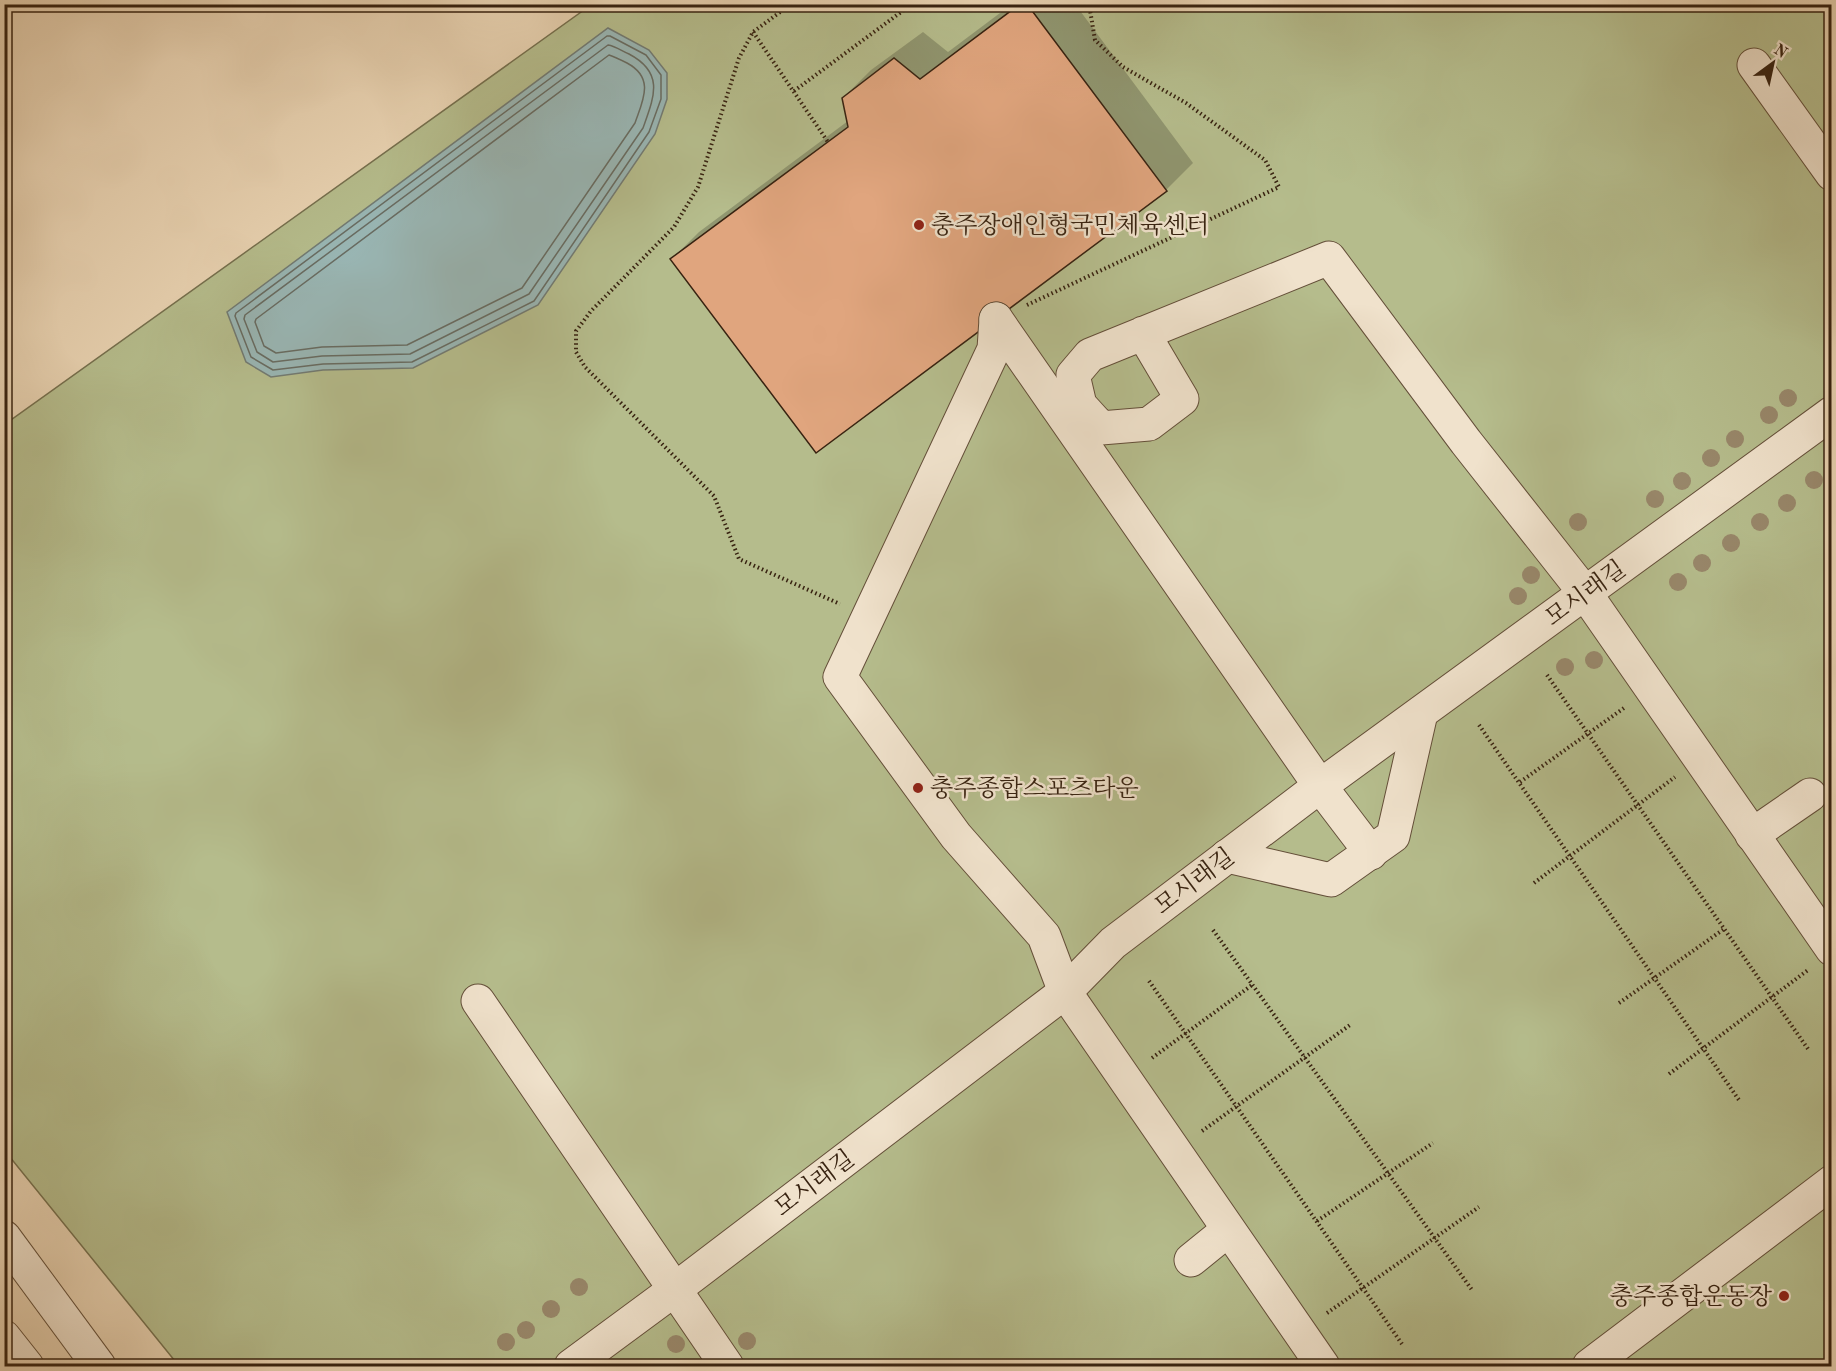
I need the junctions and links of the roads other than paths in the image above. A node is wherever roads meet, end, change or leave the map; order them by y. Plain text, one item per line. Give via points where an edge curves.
1 (1754, 65) dead end
2 (1832, 174) edge
3 (1143, 333) dead end
4 (1832, 413) edge
5 (1585, 593) junction
6 (1421, 712) junction
7 (1320, 786) junction
8 (1810, 795) dead end
9 (1752, 835) junction
10 (1371, 853) junction
11 (1227, 856) junction
12 (1822, 958) edge
13 (1065, 992) junction
14 (478, 1001) dead end
15 (1832, 1182) edge
16 (1228, 1230) junction
17 (4, 1237) edge
18 (1191, 1260) dead end
19 (674, 1290) junction
20 (4, 1337) edge
21 (27, 1366) edge
22 (99, 1366) edge
23 (570, 1366) edge
24 (727, 1366) edge
25 (1323, 1366) edge
26 (1589, 1366) edge

1 - 2 street
3 - 5 street via 1329,258
4 - 5 street, 모시래길
5 - 6 street, 모시래길
5 - 9 street
6 - 7 street, 모시래길
6 - 10 street via 1393,836
7 - 10 street
7 - 11 street, 모시래길
7 - 13 street via 996,319 993,349 840,677 956,836 1044,936
8 - 9 street
9 - 12 street
10 - 11 street via 1331,880
11 - 13 street, 모시래길 via 1113,943
13 - 16 street
13 - 19 street, 모시래길
14 - 19 street
15 - 26 street
16 - 18 street
16 - 25 street
17 - 22 street
19 - 23 street, 모시래길
19 - 24 street
20 - 21 street

